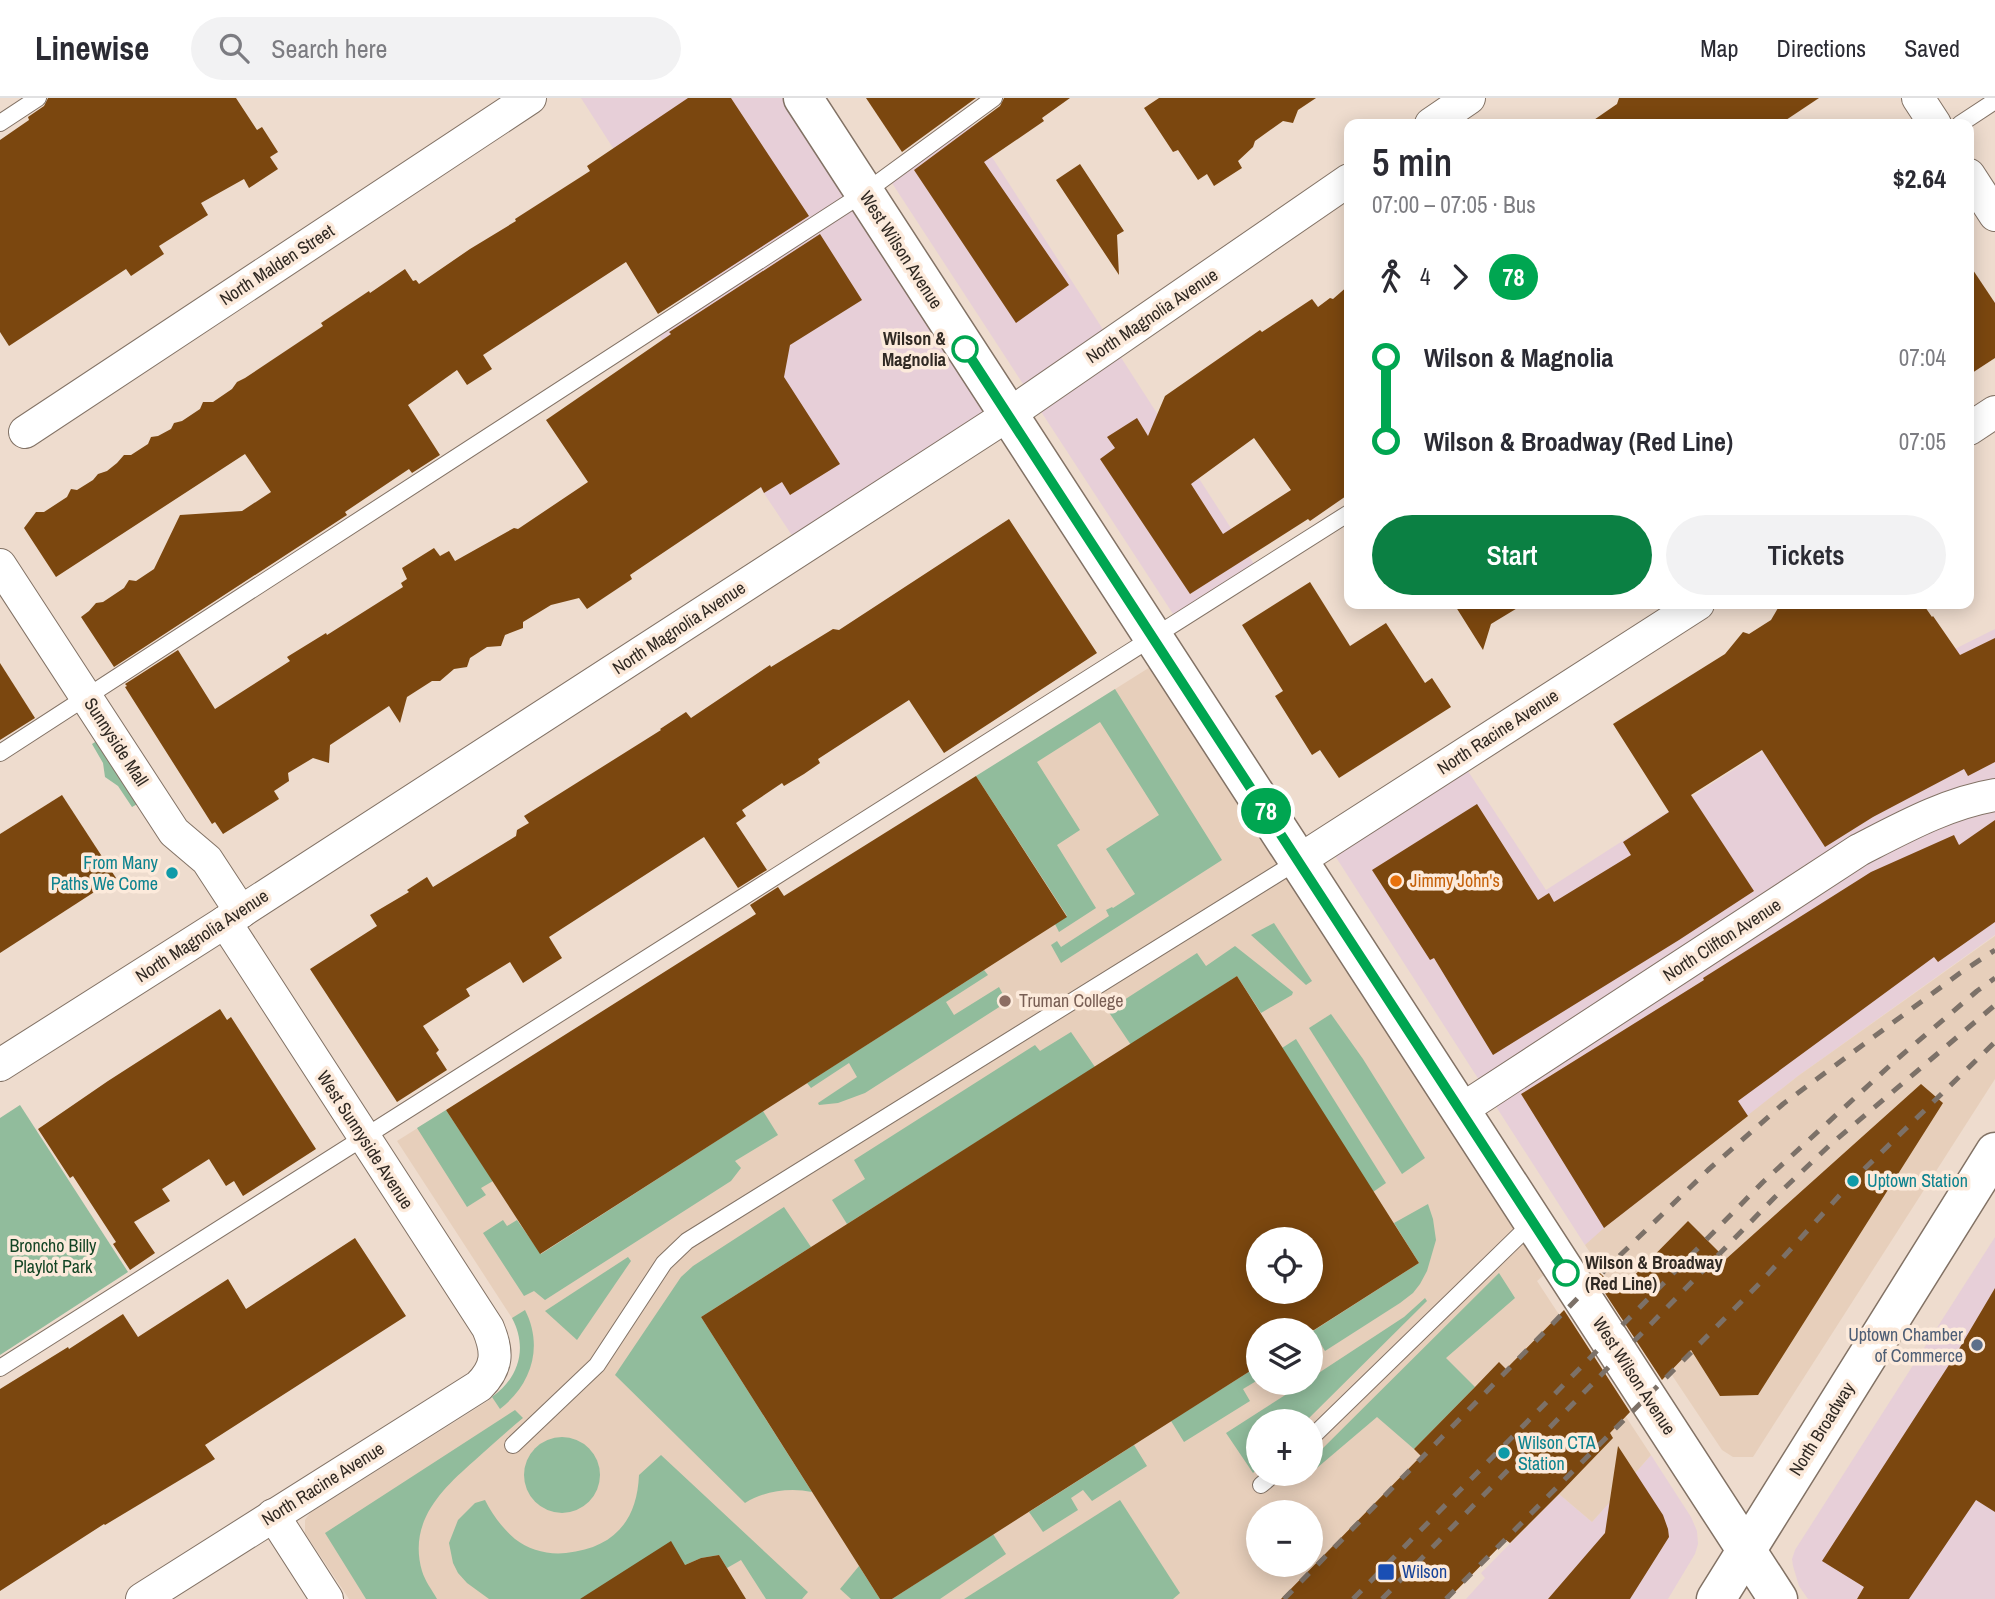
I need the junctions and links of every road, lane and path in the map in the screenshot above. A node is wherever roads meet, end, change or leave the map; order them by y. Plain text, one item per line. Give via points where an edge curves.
1 (38, 98) edge
2 (530, 98) edge
3 (803, 98) edge
4 (994, 98) edge
5 (1469, 98) edge
6 (1918, 98) edge
7 (1995, 101) edge
8 (1438, 119) edge
9 (1932, 119) edge
10 (1968, 119) edge
11 (0, 124) edge
12 (1344, 183) edge
13 (1974, 183) edge
14 (864, 193) junction
15 (1995, 215) edge
16 (1995, 412) edge
17 (1008, 415) junction
18 (1974, 426) edge
19 (24, 432) dead end
20 (1344, 516) edge
21 (0, 565) edge
22 (1690, 609) edge
23 (1153, 637) junction
24 (86, 697) junction
25 (0, 753) edge
26 (1995, 795) edge
27 (1298, 860) junction
28 (233, 917) junction
29 (0, 1065) edge
30 (1461, 1110) junction
31 (364, 1138) junction
32 (1995, 1152) edge
33 (1534, 1222) junction
34 (495, 1361) joint
35 (0, 1368) edge
36 (1323, 1425) edge
37 (513, 1445) dead end
38 (273, 1516) junction
39 (1747, 1550) junction
40 (142, 1599) edge
41 (327, 1599) edge
42 (1716, 1599) edge
43 (1779, 1599) edge

1 - 11 lane
2 - 19 street, North Malden Street
3 - 14 street, West Wilson Avenue
4 - 14 lane
5 - 8 street
6 - 9 street
7 - 10 lane
12 - 17 street, North Magnolia Avenue
13 - 15 street
14 - 17 street, West Wilson Avenue
14 - 24 lane
16 - 18 street
17 - 23 street, West Wilson Avenue
17 - 28 street, North Magnolia Avenue
20 - 23 lane
21 - 24 street, Sunnyside Mall
22 - 27 street, North Racine Avenue
23 - 27 street, West Wilson Avenue
23 - 31 lane
24 - 25 lane
24 - 28 street, Sunnyside Mall via 174,832 207,860
26 - 30 street, North Clifton Avenue via 1925,817 1859,850
27 - 30 street, West Wilson Avenue
27 - 37 lane via 687,1241 664,1264 597,1365
28 - 29 street, North Magnolia Avenue
28 - 31 street, West Sunnyside Avenue
30 - 33 street, West Wilson Avenue
31 - 34 street, West Sunnyside Avenue via 488,1328
31 - 35 lane
32 - 39 street, North Broadway
33 - 36 lane
33 - 39 street, West Wilson Avenue
34 - 38 street, North Racine Avenue via 479,1386
38 - 40 street, North Racine Avenue
38 - 41 street
39 - 42 street, North Broadway
39 - 43 street, West Wilson Avenue

